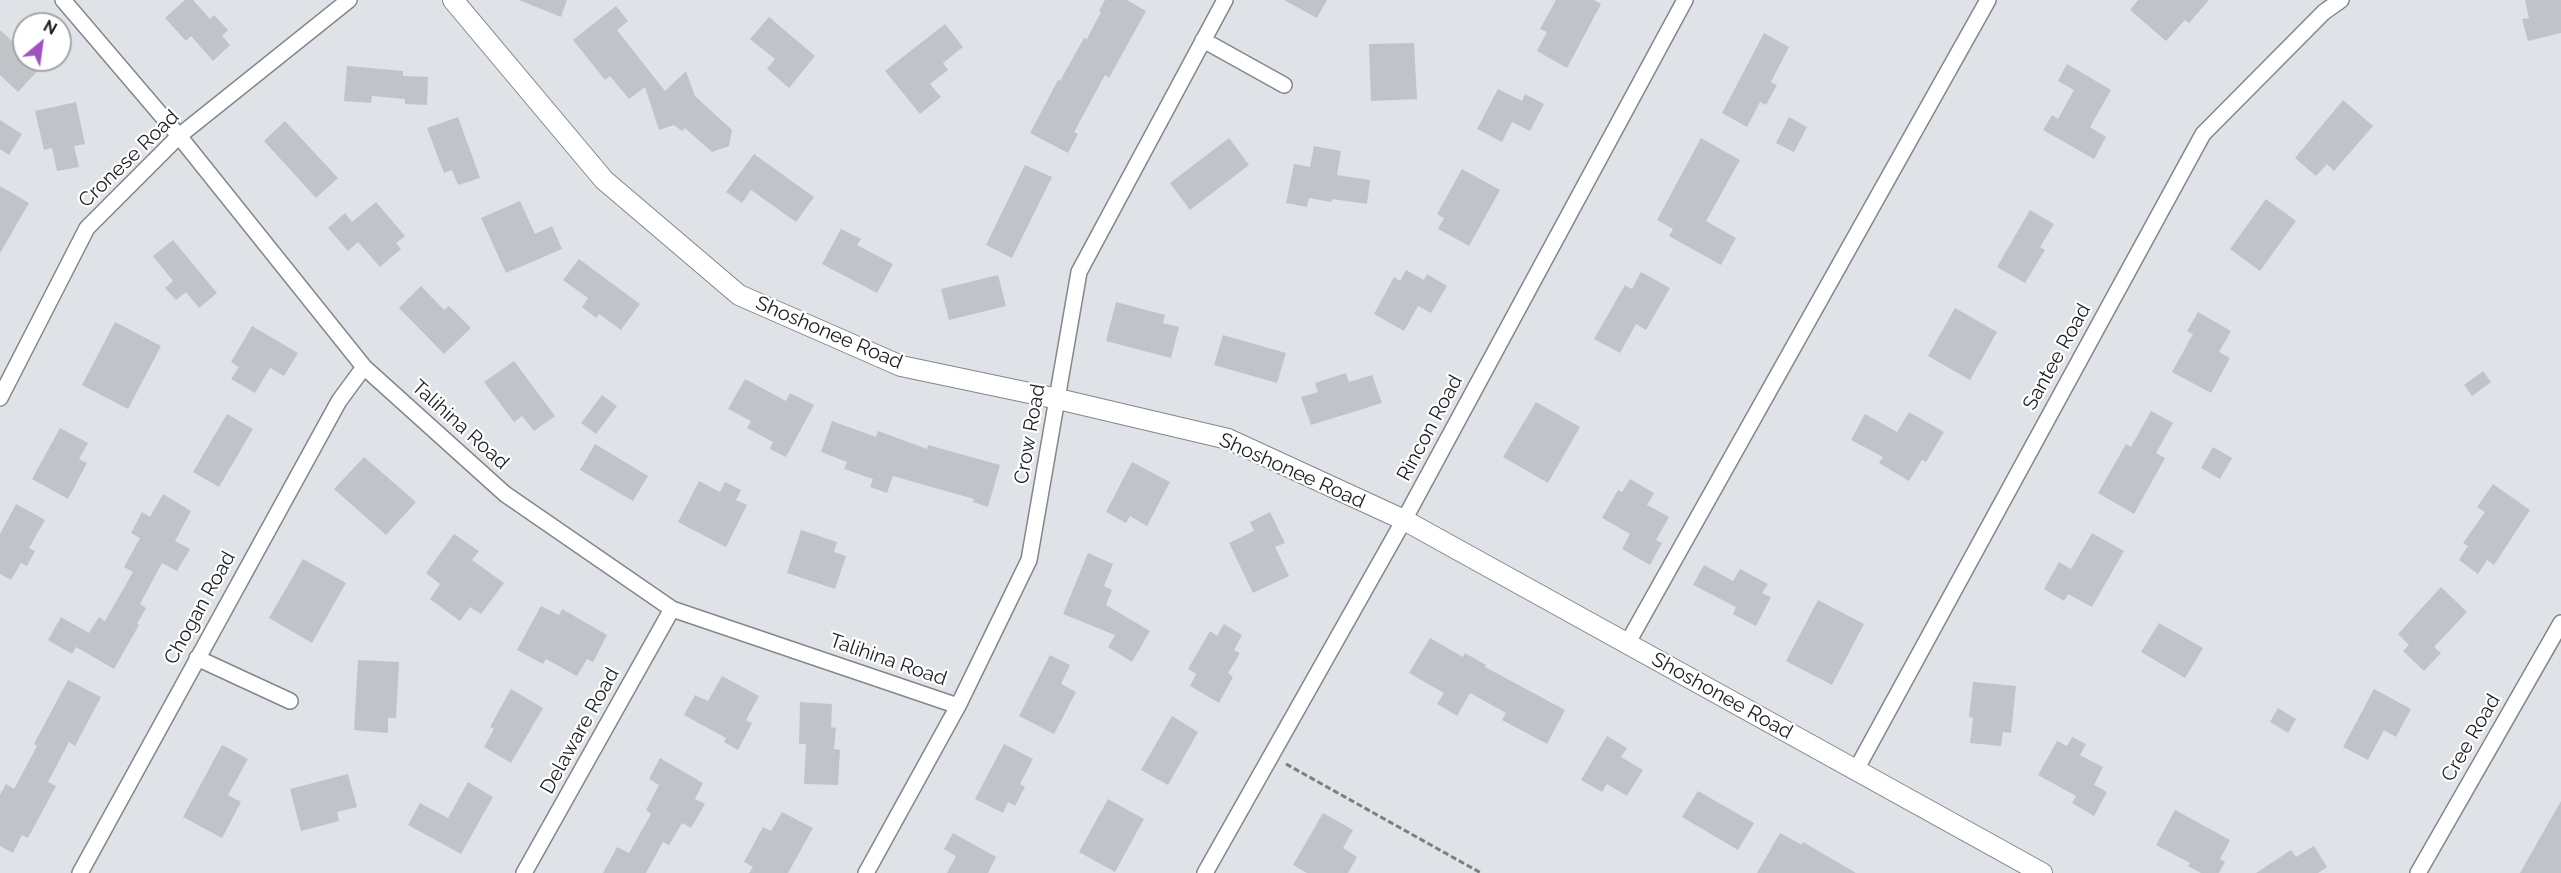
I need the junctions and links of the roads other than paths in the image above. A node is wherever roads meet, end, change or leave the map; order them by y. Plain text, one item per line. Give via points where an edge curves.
1 (63, 0) edge
2 (349, 0) edge
3 (453, 0) edge
4 (1226, 0) edge
5 (1685, 0) edge
6 (1988, 0) edge
7 (2341, 0) edge
8 (1203, 40) junction
9 (1284, 85) dead end
10 (179, 136) junction
11 (364, 368) junction
12 (0, 398) edge
13 (1058, 399) junction
14 (1404, 520) junction
15 (672, 609) junction
16 (2561, 623) edge
17 (1627, 644) junction
18 (197, 658) junction
19 (290, 701) dead end
20 (958, 706) junction
21 (1856, 770) junction
22 (80, 873) edge
23 (524, 873) edge
24 (866, 873) edge
25 (1205, 873) edge
26 (2042, 873) edge
27 (2418, 873) edge

1 - 10 street, Talihina Road
2 - 10 street, Cronese Road
3 - 13 street, Shoshonee Road via 604,180 739,295 901,366
4 - 8 street, Crow Road
5 - 14 street, Rincon Road
6 - 17 street
7 - 21 street, Santee Road via 2324,12 2203,134
8 - 9 street
8 - 13 street, Crow Road via 1079,272
10 - 11 street, Talihina Road
10 - 12 street, Cronese Road via 87,228
11 - 15 street, Talihina Road via 505,494
11 - 18 street, Chogan Road via 339,401
13 - 14 street, Shoshonee Road via 1228,440
13 - 20 street, Crow Road via 1029,560
14 - 17 street, Shoshonee Road
14 - 25 street, Rincon Road
15 - 20 street, Talihina Road
15 - 23 street, Delaware Road
16 - 27 street, Cree Road
17 - 21 street, Shoshonee Road
18 - 19 street
18 - 22 street, Chogan Road
20 - 24 street, Crow Road
21 - 26 street, Shoshonee Road

